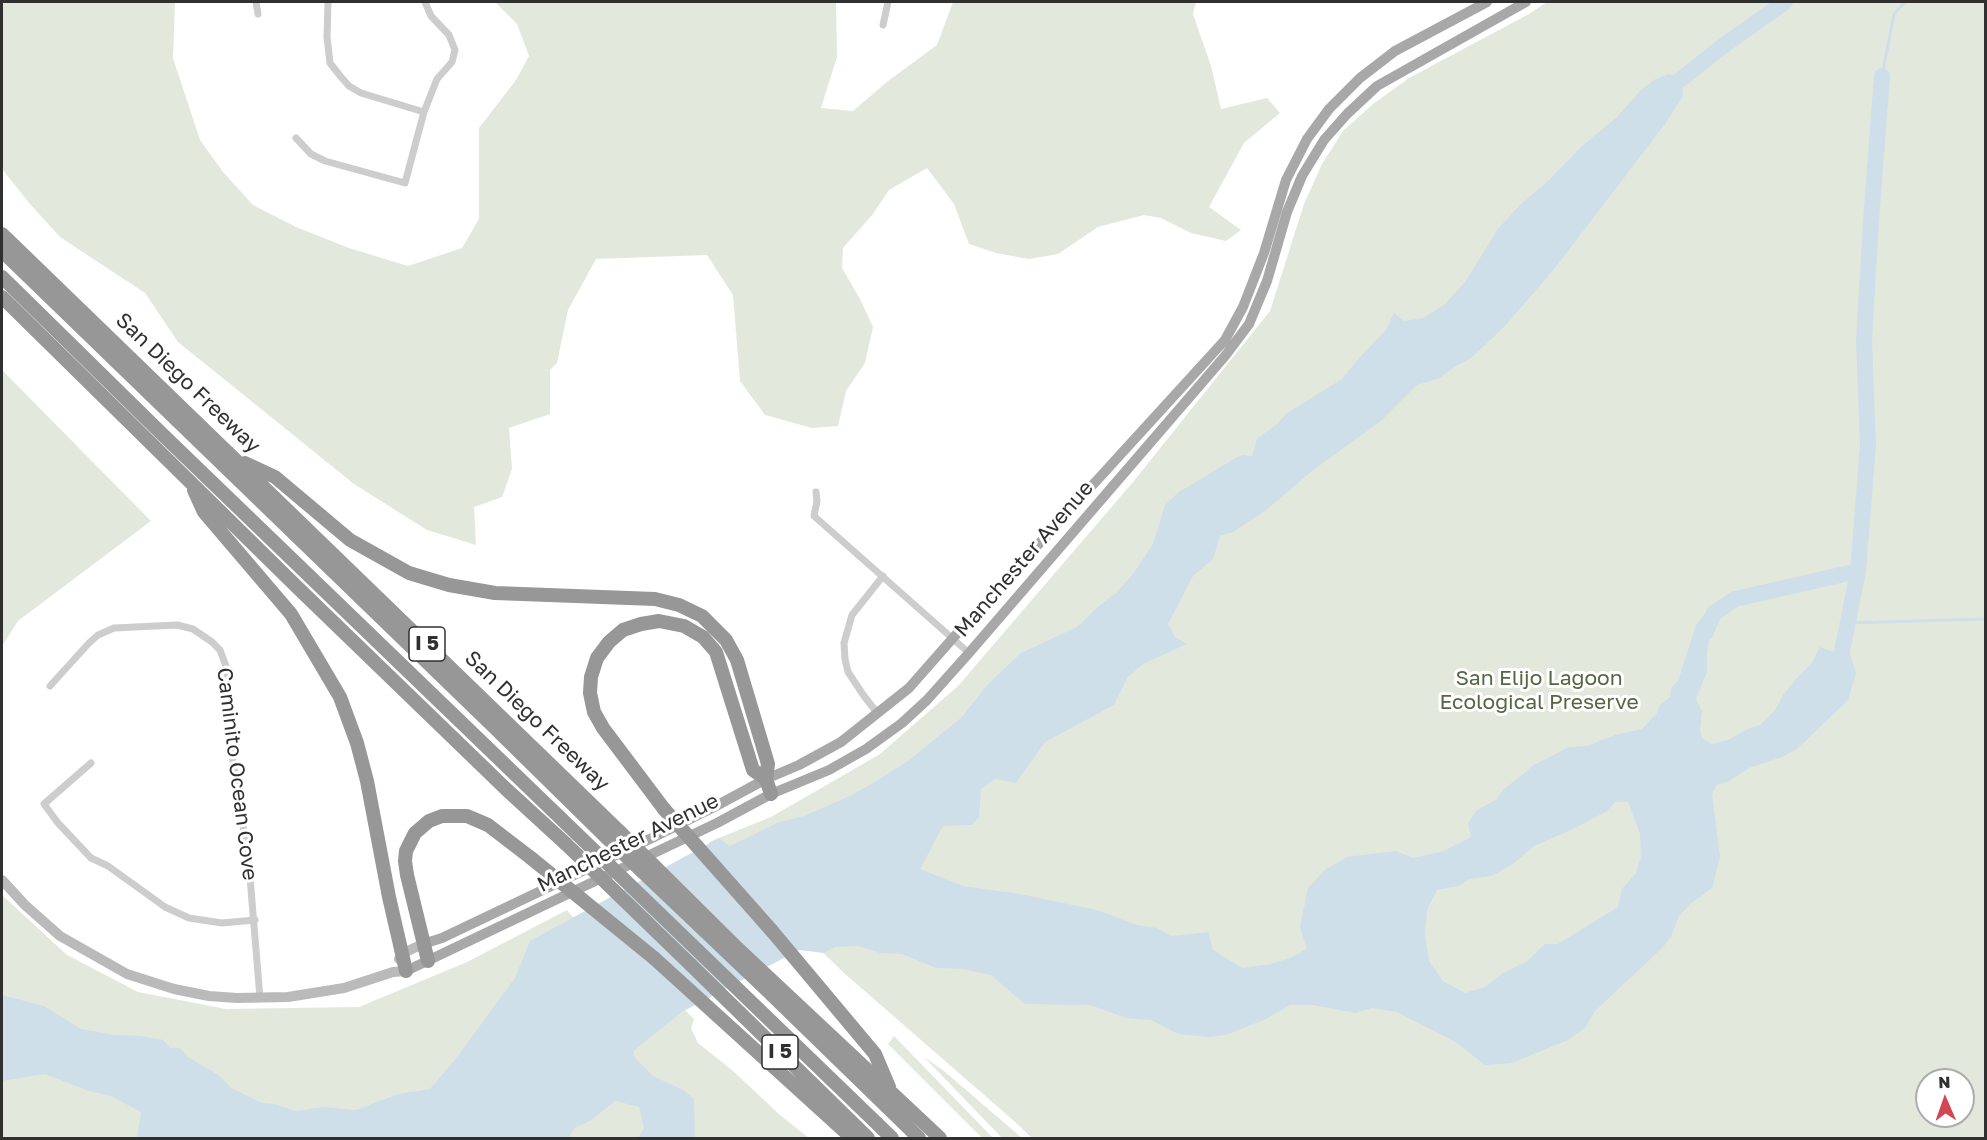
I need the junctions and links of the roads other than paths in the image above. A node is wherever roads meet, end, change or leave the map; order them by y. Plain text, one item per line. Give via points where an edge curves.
1 (256, 2) edge
2 (328, 2) edge
3 (425, 2) edge
4 (888, 2) edge
5 (1487, 2) edge
6 (1526, 2) edge
7 (258, 14) dead end
8 (883, 25) dead end
9 (424, 112) junction
10 (296, 138) dead end
11 (2, 234) edge
12 (2, 250) edge
13 (2, 277) edge
14 (2, 297) edge
15 (234, 457) junction
16 (189, 480) junction
17 (816, 492) dead end
18 (883, 576) junction
19 (952, 638) junction
20 (969, 653) junction
21 (50, 686) dead end
22 (878, 714) junction
23 (91, 763) dead end
24 (765, 779) junction
25 (771, 794) junction
26 (2, 880) edge
27 (255, 920) junction
28 (423, 944) junction
29 (401, 954) junction
30 (428, 961) junction
31 (400, 971) junction
32 (777, 992) junction
33 (260, 998) junction
34 (891, 1092) junction
35 (852, 1138) edge
36 (868, 1138) edge
37 (892, 1138) edge
38 (919, 1138) edge
39 (940, 1138) edge

1 - 7 street
2 - 9 street via 330,63 341,77 361,93
3 - 9 street via 455,50 452,62 437,79
4 - 8 street
5 - 19 main road, Manchester Avenue via 1395,51 1329,108 1307,138 1286,180 1243,307 1224,340
6 - 20 main road, Manchester Avenue via 1377,86 1324,140 1302,176 1287,212 1267,281 1249,324
9 - 10 street via 405,183 325,161 311,154
11 - 15 highway, San Diego Freeway / I 5
12 - 32 highway, bridge via 607,838
13 - 37 highway, bridge
14 - 16 highway, I 5
15 - 24 highway via 275,477 350,540 409,573 495,594 655,598 702,616 726,640 737,660 767,761
15 - 32 highway, San Diego Freeway / I 5, bridge via 620,832
16 - 29 highway via 204,512 291,614 340,698 367,781
16 - 36 highway, I 5, bridge
17 - 18 street via 814,516
18 - 19 street
18 - 22 street via 852,615 844,643 848,672
19 - 20 street
19 - 22 main road, Manchester Avenue via 909,688
20 - 25 main road, Manchester Avenue via 927,700 866,749 829,770
21 - 27 street, Caminito Ocean Cove via 89,643 114,628 177,625 193,629 220,650 227,669 230,742
22 - 24 main road, Manchester Avenue via 841,742
23 - 27 street via 44,804 92,858 165,908 189,918 222,923
24 - 25 highway
24 - 28 main road, Manchester Avenue via 656,836
24 - 34 highway, bridge via 753,770 716,652 704,637 684,626 659,621 623,630 609,642 597,658 591,677 594,711 603,728 664,809 875,1054
25 - 30 main road, Manchester Avenue
26 - 33 main road, Manchester Avenue via 60,936 127,974 209,996
27 - 33 street, Caminito Ocean Cove
28 - 29 main road, Manchester Avenue
28 - 30 highway
28 - 35 highway, bridge via 406,851 415,833 429,821 452,815 473,818 531,858 654,958
29 - 31 highway
30 - 31 main road, Manchester Avenue
31 - 33 main road, Manchester Avenue via 344,988
32 - 34 highway, San Diego Freeway / I 5
32 - 38 highway
34 - 39 highway, San Diego Freeway / I 5

